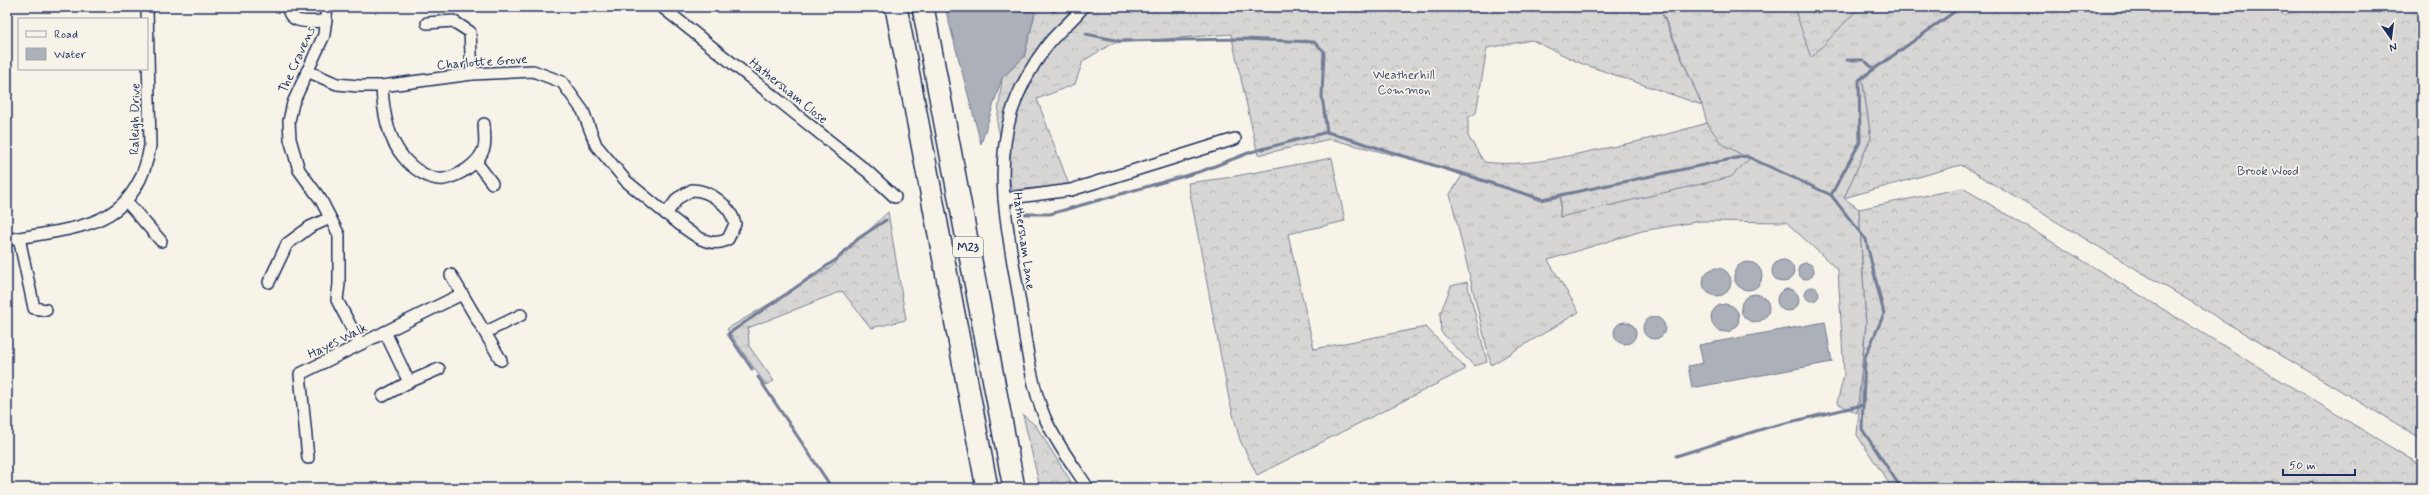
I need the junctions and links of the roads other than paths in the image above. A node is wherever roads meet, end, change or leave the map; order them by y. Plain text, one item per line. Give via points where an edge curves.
1 (147, 7) edge
2 (288, 7) edge
3 (327, 7) edge
4 (662, 7) edge
5 (896, 7) edge
6 (922, 7) edge
7 (1083, 7) edge
8 (147, 18) edge
9 (326, 21) junction
10 (427, 23) dead end
11 (148, 53) edge
12 (307, 70) junction
13 (472, 74) junction
14 (382, 86) junction
15 (484, 124) dead end
16 (1235, 139) dead end
17 (476, 162) junction
18 (492, 183) dead end
19 (895, 197) dead end
20 (1004, 199) junction
21 (127, 202) junction
22 (666, 214) junction
23 (330, 218) junction
24 (19, 238) junction
25 (7, 240) edge
26 (161, 241) dead end
27 (451, 275) dead end
28 (270, 282) dead end
29 (462, 294) junction
30 (46, 310) dead end
31 (521, 315) dead end
32 (385, 332) junction
33 (486, 332) junction
34 (360, 344) junction
35 (501, 360) dead end
36 (439, 369) dead end
37 (409, 382) junction
38 (383, 396) dead end
39 (308, 458) dead end
40 (986, 488) edge
41 (1014, 488) edge
42 (1088, 488) edge

1 - 8 street, Raleigh Drive
2 - 9 street, The Cravens via 288,14 293,19
3 - 9 street, The Cravens
4 - 19 street, Hathersham Close via 868,172
5 - 40 highway, M23
6 - 41 highway, M23
7 - 20 street, Hathersham Lane via 1046,46 1026,80 1014,108 1004,160
9 - 12 street, The Cravens via 324,35
10 - 13 street via 453,21 470,32
11 - 21 street, Raleigh Drive via 150,146 146,168
12 - 14 street, Charlotte Grove via 337,84
12 - 23 street, The Cravens via 293,102 289,121 290,139 299,170 321,200
13 - 14 street, Charlotte Grove
13 - 22 street, Charlotte Grove via 533,71 562,82 583,112 596,145 626,181
14 - 17 street via 383,113 392,138 404,159 422,174 443,179 467,169
15 - 17 street via 484,148
16 - 20 street via 1071,190
17 - 18 street
20 - 42 street, Hathersham Lane via 1036,394 1060,445
21 - 24 street via 90,225
21 - 26 street
22 - 22 street, Charlotte Grove via 685,192 700,190 708,193 728,210 735,224 728,239 713,244 705,242
23 - 28 street via 310,227 287,244
23 - 34 street, The Cravens via 338,235 337,300
24 - 25 street
24 - 30 street via 34,308
27 - 29 street
29 - 32 street, Hayes Walk
29 - 33 street
31 - 33 street
32 - 34 street, Hayes Walk
32 - 37 street
33 - 35 street
34 - 39 street, Hayes Walk via 300,374
36 - 37 street
37 - 38 street

